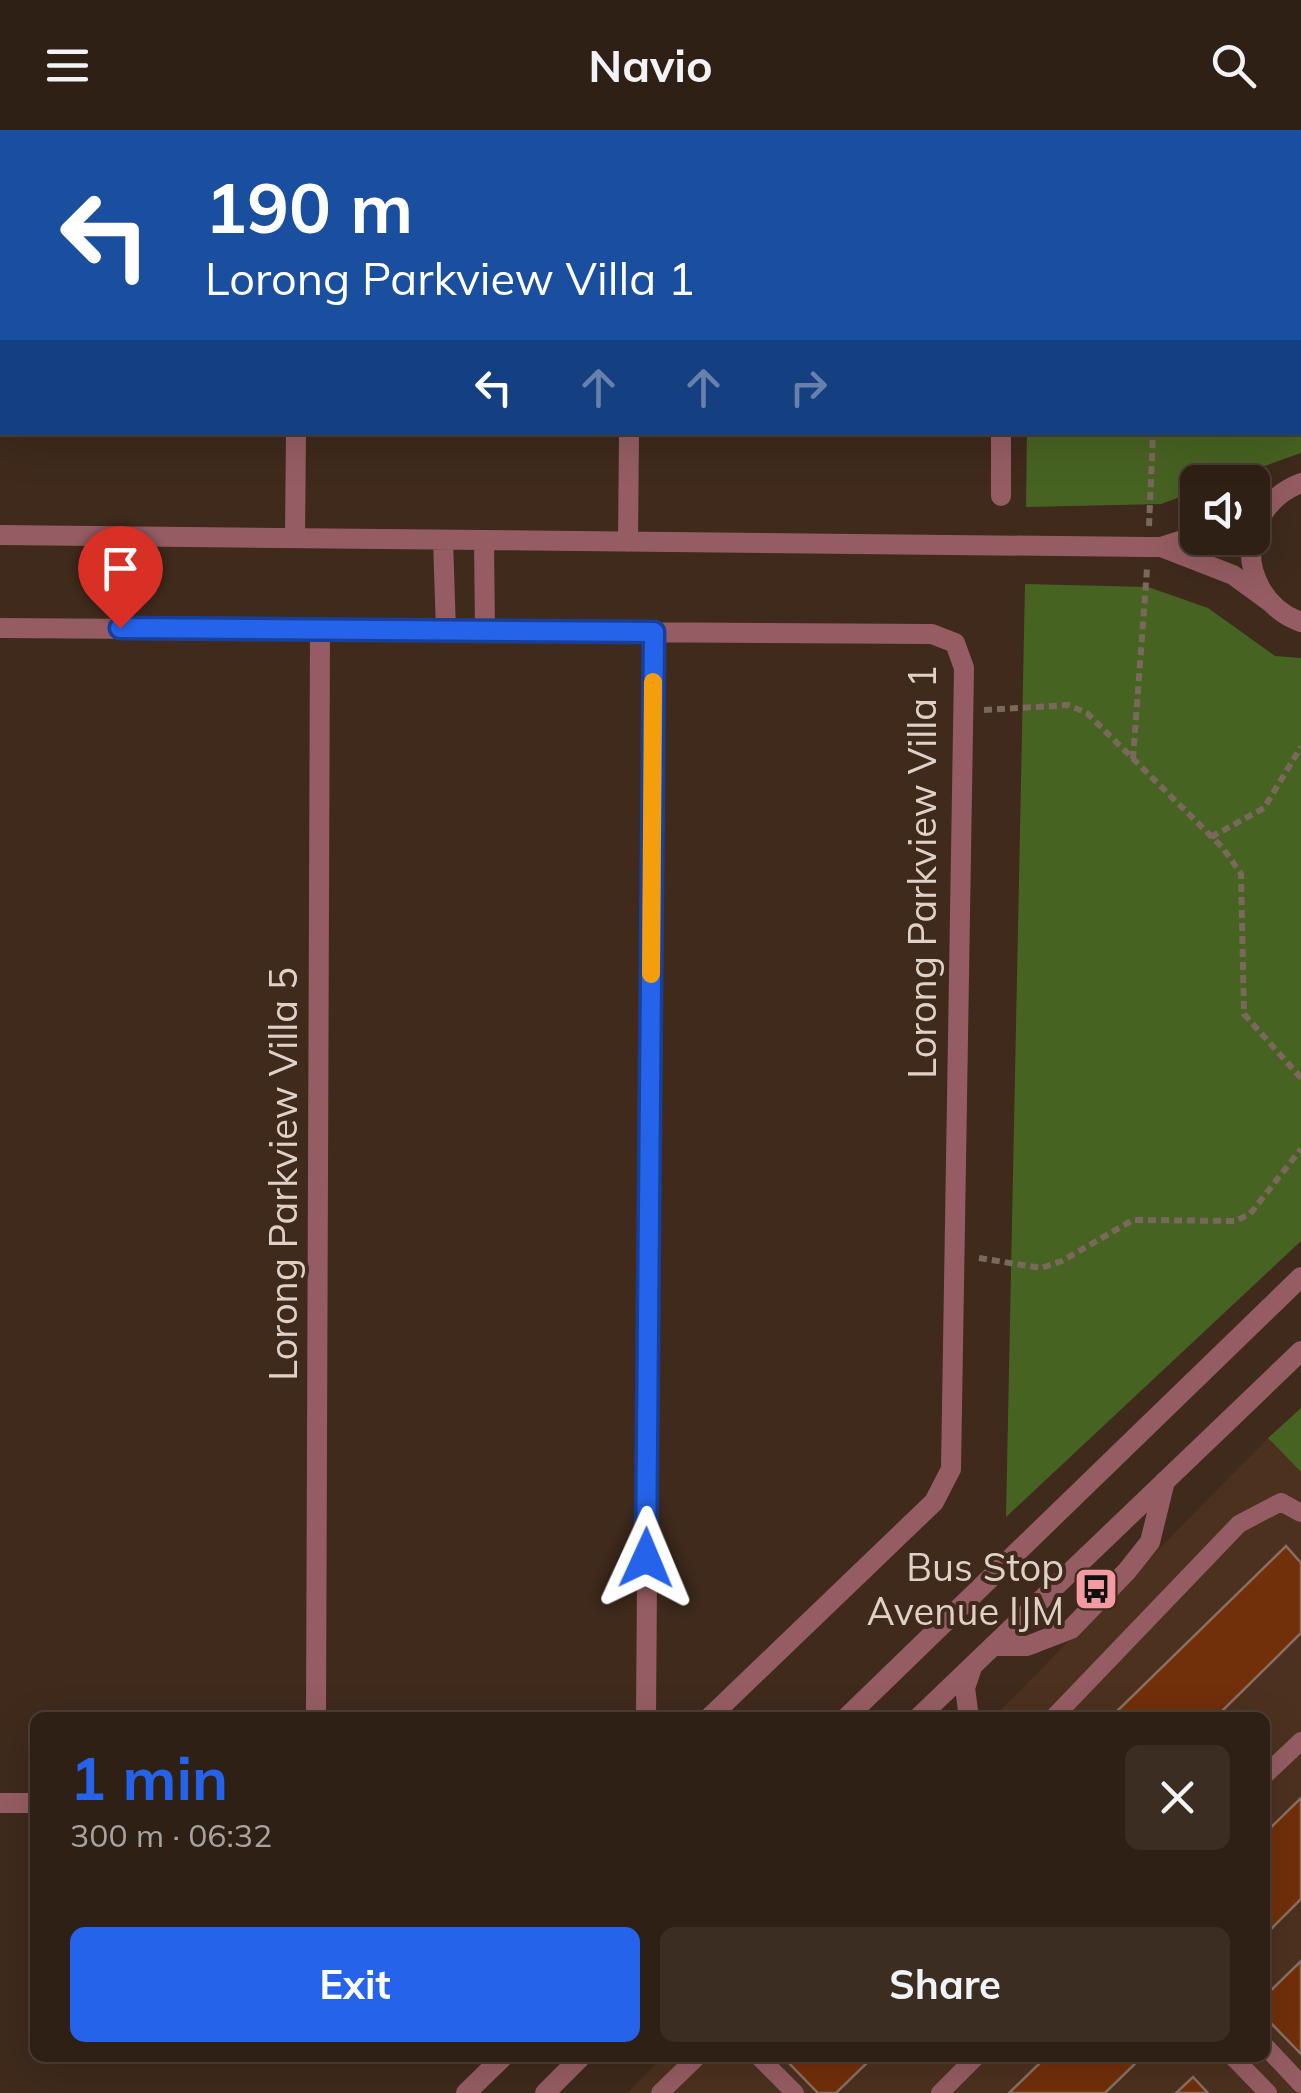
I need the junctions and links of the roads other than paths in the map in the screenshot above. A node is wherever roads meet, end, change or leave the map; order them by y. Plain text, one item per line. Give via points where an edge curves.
1 (296, 435) edge
2 (628, 435) edge
3 (1001, 435) edge
4 (1301, 483) edge
5 (1000, 496) dead end
6 (1270, 501) edge
7 (0, 535) edge
8 (296, 538) junction
9 (443, 540) junction
10 (484, 540) junction
11 (1180, 540) edge
12 (628, 542) junction
13 (1154, 547) junction
14 (1252, 555) edge
15 (1270, 602) junction
16 (1301, 622) edge
17 (0, 628) edge
18 (320, 630) junction
19 (446, 631) junction
20 (485, 632) junction
21 (654, 632) junction
22 (1301, 1277) edge
23 (1301, 1352) edge
24 (1165, 1481) junction
25 (1301, 1512) edge
26 (992, 1646) junction
27 (972, 1665) junction
28 (316, 1712) edge
29 (646, 1712) edge
30 (715, 1712) edge
31 (852, 1712) edge
32 (924, 1712) edge
33 (968, 1712) edge
34 (1059, 1712) edge
35 (1301, 1741) edge
36 (1270, 1770) edge
37 (0, 1803) edge
38 (30, 1803) edge
39 (1270, 2051) edge
40 (576, 2062) edge
41 (692, 2062) edge
42 (764, 2062) edge
43 (971, 2062) edge
44 (1238, 2062) edge
45 (495, 2065) edge
46 (1301, 2084) edge
47 (466, 2093) edge
48 (476, 2093) edge
49 (546, 2093) edge
50 (660, 2093) edge
51 (795, 2093) edge
52 (940, 2093) edge
53 (1268, 2093) edge

1 - 8 street
2 - 12 street
3 - 5 street
4 - 6 street
7 - 8 street
8 - 9 street
9 - 10 street
9 - 19 street
10 - 12 street
10 - 20 street
11 - 13 street
12 - 13 street
13 - 15 street via 1233,575
14 - 15 street via 1258,585
15 - 16 street
17 - 18 street, Lorong Parkview Villa 1
18 - 19 street, Lorong Parkview Villa 1
18 - 28 street, Lorong Parkview Villa 5
19 - 20 street, Lorong Parkview Villa 1
20 - 21 street, Lorong Parkview Villa 1
21 - 29 street
21 - 30 street, Lorong Parkview Villa 1 via 932,634 956,643 964,668 952,1469 934,1502
22 - 31 street
23 - 24 street
24 - 26 street
24 - 26 street via 1150,1542 1071,1629 1027,1646
25 - 34 lane via 1282,1502 1239,1524
26 - 27 street
27 - 32 street
27 - 33 street via 965,1688
35 - 36 lane
37 - 38 street
39 - 46 lane
40 - 49 street
41 - 50 lane
42 - 51 lane
43 - 52 lane
44 - 53 lane
45 - 47 street
45 - 48 street

